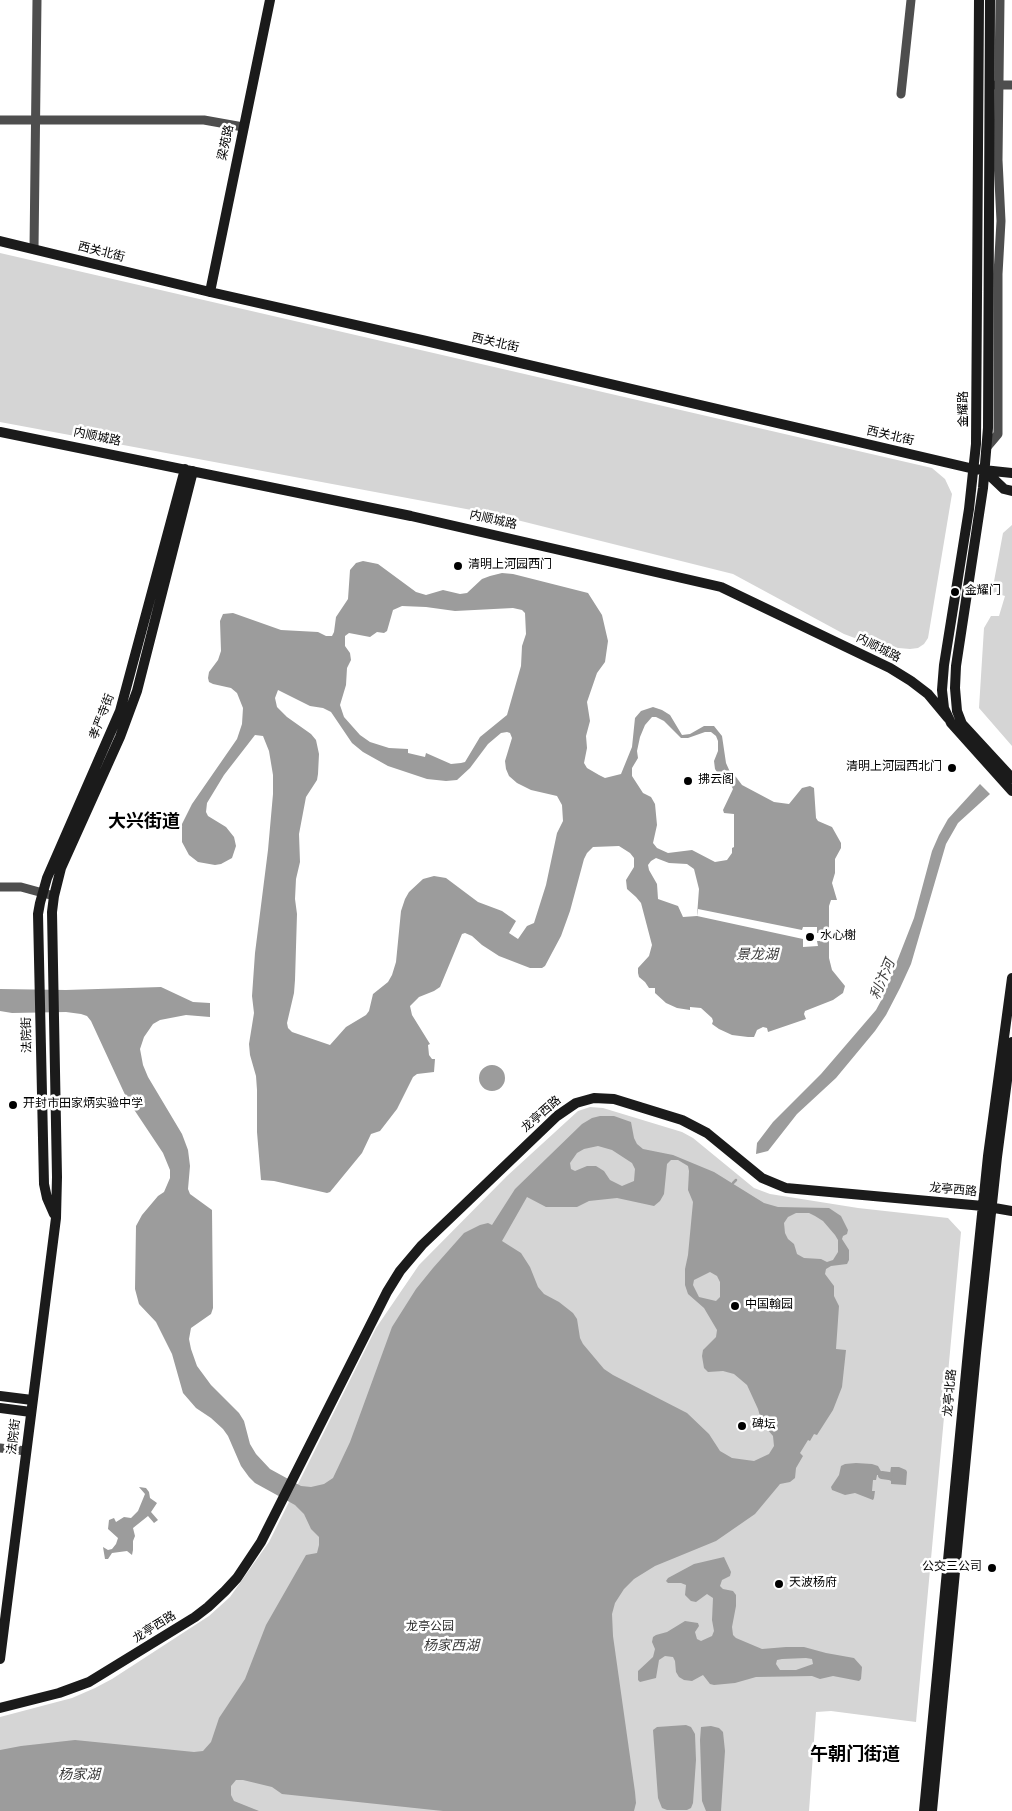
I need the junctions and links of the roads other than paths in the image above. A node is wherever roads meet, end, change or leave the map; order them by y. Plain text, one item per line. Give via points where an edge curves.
1 (36, 0) edge
2 (270, 0) edge
3 (910, 0) edge
4 (979, 0) edge
5 (990, 0) edge
6 (1000, 0) edge
7 (994, 85) junction
8 (1012, 85) edge
9 (902, 94) dead end
10 (0, 120) edge
11 (36, 120) junction
12 (243, 128) junction
13 (0, 242) edge
14 (34, 250) junction
15 (210, 292) junction
16 (0, 432) edge
17 (974, 469) junction
18 (189, 470) junction
19 (985, 471) junction
20 (1012, 473) edge
21 (1012, 491) edge
22 (948, 718) junction
23 (1012, 778) edge
24 (1012, 791) edge
25 (0, 887) edge
26 (43, 893) junction
27 (54, 896) junction
28 (39, 969) joint
29 (53, 971) joint
30 (1012, 978) edge
31 (1012, 1042) edge
32 (987, 1206) junction
33 (1012, 1211) edge
34 (56, 1218) junction
35 (0, 1396) edge
36 (32, 1400) junction
37 (0, 1408) edge
38 (31, 1412) junction
39 (0, 1448) edge
40 (26, 1451) junction
41 (0, 1659) edge
42 (0, 1708) edge
43 (924, 1811) edge
44 (932, 1811) edge

1 - 11 street
2 - 12 street, 梁苑路
3 - 9 street
4 - 17 street, 金耀路 via 977,434
5 - 7 street, 金耀路
6 - 7 street
7 - 8 street
7 - 19 street, 金耀路
10 - 11 street
11 - 12 street via 204,120
11 - 14 street
12 - 15 street, 梁苑路
13 - 14 street, 西关北街
14 - 15 street, 西关北街
15 - 17 street, 西关北街
16 - 18 street, 内顺城路
17 - 19 street, 西关北街
17 - 22 street, 金耀路 via 944,665 942,690
18 - 22 street, 内顺城路 via 721,586 890,668 928,694
18 - 26 street, 孝严寺街 via 120,711
18 - 27 street, 孝严寺街 via 135,698 62,868
19 - 20 street, 西关北街
19 - 21 street via 1004,489
19 - 23 street, 金耀路 via 956,666 955,700 962,724
22 - 24 street, 金耀路
25 - 26 street via 21,887
26 - 27 street
26 - 28 street, 孝严寺街 via 38,914
27 - 29 street, 孝严寺街
28 - 34 street, 法院街 via 44,1184
29 - 34 street, 法院街
30 - 32 street, 龙亭北路
31 - 32 street, 龙亭北路
32 - 33 street, 龙亭西路
32 - 42 street, 龙亭西路 via 786,1188 762,1178 707,1133 682,1120 614,1099 581,1101 557,1116 422,1245 400,1271 261,1542 237,1578 195,1617 89,1682
32 - 43 street, 龙亭北路 via 967,1352
32 - 44 street, 龙亭北路
34 - 36 street, 法院街
35 - 36 street
36 - 38 street, 法院街
37 - 38 street
38 - 40 street, 法院街
39 - 40 street
40 - 41 street, 法院街

